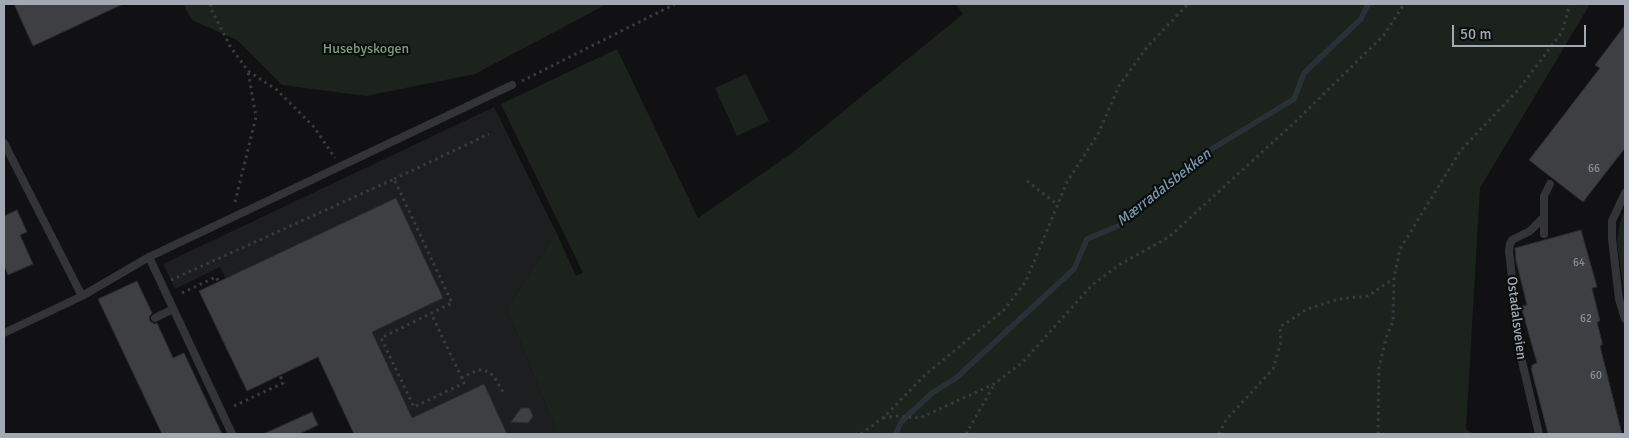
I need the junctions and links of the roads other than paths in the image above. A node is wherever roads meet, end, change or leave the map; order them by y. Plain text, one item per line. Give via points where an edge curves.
1 (512, 86) road end
2 (4, 143) edge
3 (1550, 184) dead end
4 (1625, 193) edge
5 (1544, 217) junction
6 (1544, 234) dead end
7 (149, 257) junction
8 (82, 296) junction
9 (174, 312) junction
10 (155, 318) dead end
11 (1625, 319) edge
12 (4, 333) edge
13 (232, 434) edge
14 (1539, 434) edge

1 - 7 lane
2 - 8 lane
3 - 5 lane via 1544,196
4 - 11 lane via 1612,221 1612,239 1619,299
5 - 6 lane
5 - 14 lane, Ostadalsveien via 1530,231 1512,240 1509,251 1519,348
7 - 8 lane
7 - 9 lane
8 - 12 lane
9 - 10 lane
9 - 13 lane

